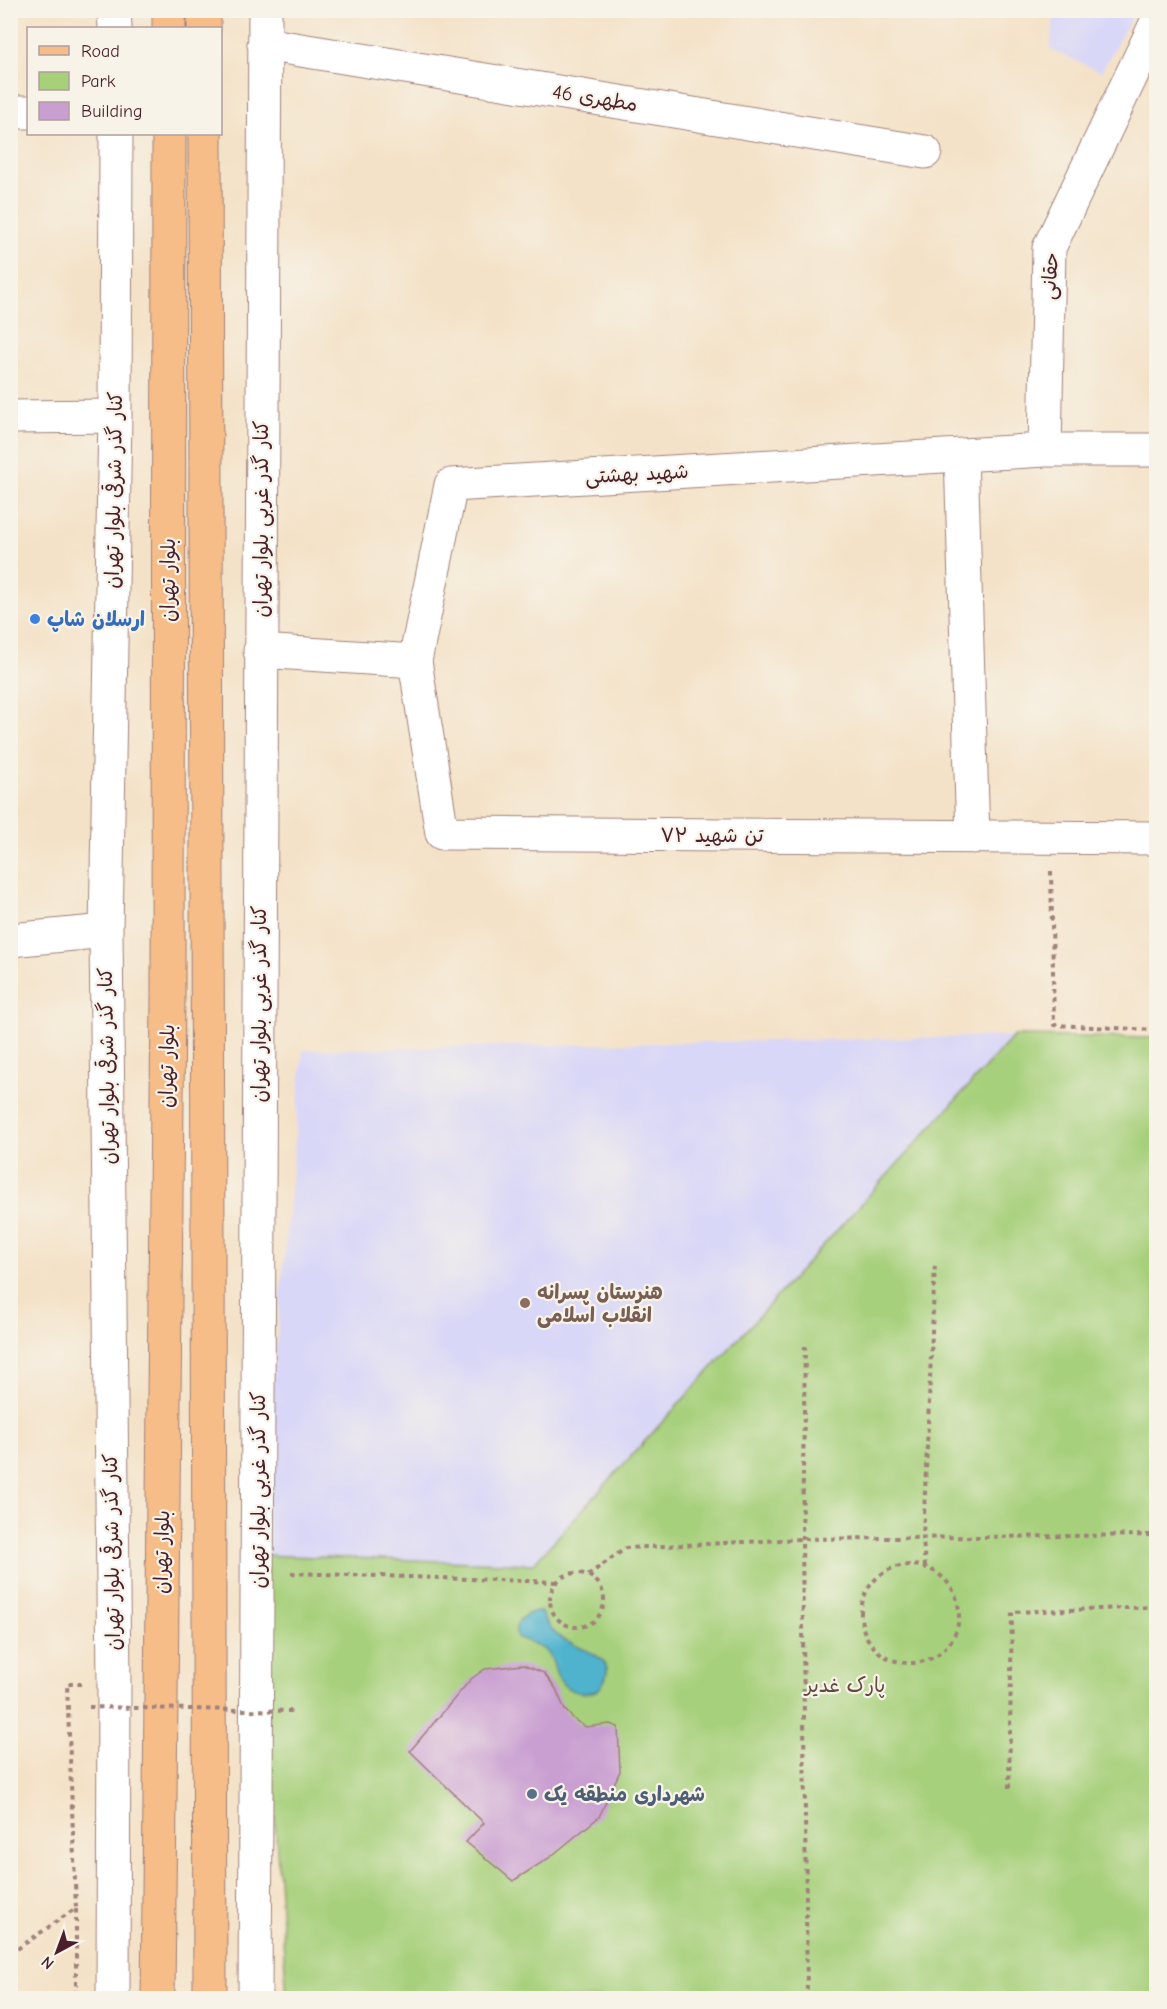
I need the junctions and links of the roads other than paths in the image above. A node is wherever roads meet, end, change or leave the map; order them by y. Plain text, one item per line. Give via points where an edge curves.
1 (114, 10) edge
2 (169, 10) edge
3 (204, 10) edge
4 (265, 10) edge
5 (1156, 24) edge
6 (115, 27) edge
7 (169, 27) edge
8 (204, 27) edge
9 (264, 44) junction
10 (1142, 82) edge
11 (10, 112) edge
12 (27, 112) edge
13 (116, 135) edge
14 (169, 135) edge
15 (205, 135) edge
16 (924, 152) dead end
17 (116, 416) junction
18 (10, 417) edge
19 (1045, 450) junction
20 (1156, 450) edge
21 (961, 455) junction
22 (260, 651) junction
23 (415, 661) junction
24 (973, 837) junction
25 (1156, 838) edge
26 (106, 931) junction
27 (10, 940) edge
28 (113, 1998) edge
29 (158, 1998) edge
30 (210, 1998) edge
31 (255, 1998) edge

1 - 6 street
2 - 7 main road
3 - 8 main road
4 - 9 street, کنار گذر غربی بلوار تهران
5 - 10 street, حقانی
9 - 16 street, مطهری 46
9 - 22 street, کنار گذر غربی بلوار تهران
10 - 19 street, حقانی via 1049,248
11 - 12 street
13 - 17 street, کنار گذر شرقی بلوار تهران
14 - 29 main road, بلوار تهران via 168,999
15 - 30 main road, بلوار تهران
17 - 18 street
17 - 26 street, کنار گذر شرقی بلوار تهران
19 - 20 street, شهید بهشتی
19 - 21 street, شهید بهشتی
21 - 23 street, شهید بهشتی via 451,485
21 - 24 street
22 - 23 street
22 - 31 street, کنار گذر غربی بلوار تهران
23 - 24 street, ۷۲ تن شهید via 442,833
24 - 25 street, ۷۲ تن شهید
26 - 27 street
26 - 28 street, کنار گذر شرقی بلوار تهران via 114,1681

